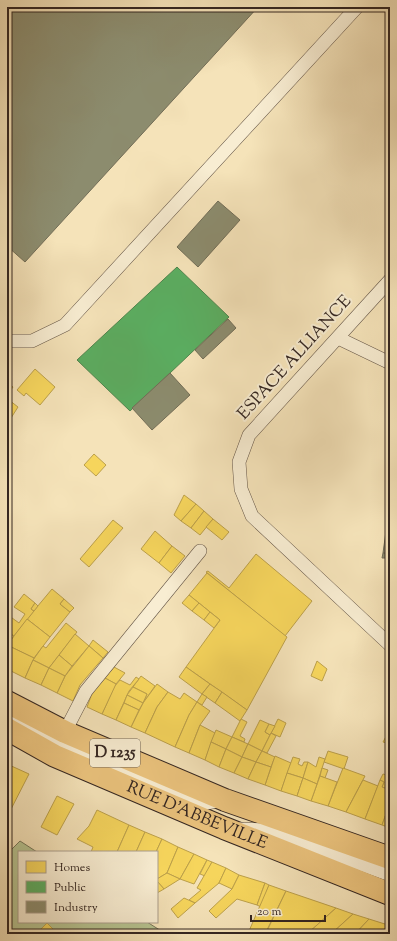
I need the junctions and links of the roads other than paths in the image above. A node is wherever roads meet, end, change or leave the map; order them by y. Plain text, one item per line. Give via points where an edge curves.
1 (357, 7) edge
2 (390, 280) edge
3 (338, 338) junction
4 (7, 340) edge
5 (390, 363) edge
6 (200, 551) dead end
7 (390, 645) edge
8 (7, 702) edge
9 (7, 718) edge
10 (7, 729) edge
11 (60, 743) junction
12 (224, 828) junction
13 (390, 858) edge
14 (390, 875) edge
15 (390, 894) edge

1 - 4 lane via 65,324 32,340
2 - 3 lane, ESPACE ALLIANCE
3 - 5 lane
3 - 7 lane, ESPACE ALLIANCE via 249,435 239,462 240,489 252,516
6 - 11 lane via 86,691
8 - 11 main road, RUE D'ABBEVILLE / D 1235
9 - 11 lane
10 - 11 main road, RUE D'ABBEVILLE / D 1235
11 - 12 main road, RUE D'ABBEVILLE / D 1235
11 - 13 main road, RUE D'ABBEVILLE / D 1235
12 - 14 lane via 267,830
12 - 15 main road, RUE D'ABBEVILLE / D 1235

